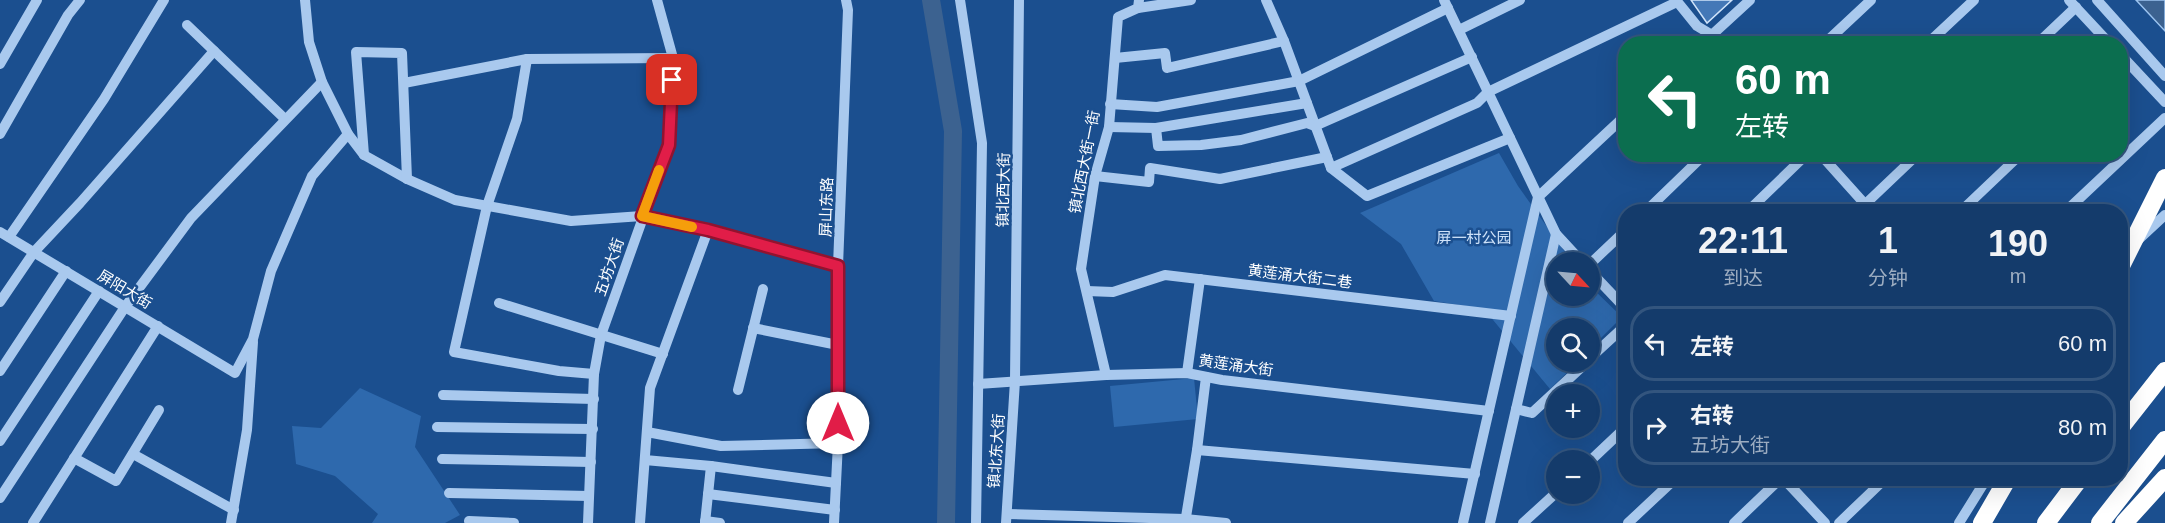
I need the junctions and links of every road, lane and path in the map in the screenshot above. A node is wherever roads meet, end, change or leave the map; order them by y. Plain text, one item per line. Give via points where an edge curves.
1 (37, 0) edge
2 (80, 0) edge
3 (164, 0) edge
4 (305, 0) edge
5 (657, 0) edge
6 (846, 0) edge
7 (960, 0) edge
8 (1018, 0) edge
9 (1191, 0) edge
10 (1266, 0) edge
11 (1520, 0) edge
12 (1750, 0) edge
13 (1871, 0) edge
14 (1974, 0) edge
15 (2097, 0) edge
16 (1676, 1) edge
17 (1138, 4) edge
18 (1446, 4) edge
19 (2073, 4) edge
20 (187, 25) dead end
21 (1459, 30) junction
22 (1712, 34) joint
23 (1833, 36) edge
24 (1936, 36) edge
25 (2044, 36) edge
26 (2103, 36) edge
27 (1284, 41) junction
28 (213, 51) junction
29 (1472, 57) junction
30 (673, 58) junction
31 (1114, 58) junction
32 (527, 59) junction
33 (0, 64) edge
34 (2128, 64) edge
35 (2165, 76) edge
36 (1299, 81) junction
37 (322, 82) junction
38 (404, 83) junction
39 (1488, 92) junction
40 (2165, 102) edge
41 (1306, 103) junction
42 (1110, 104) junction
43 (2165, 118) edge
44 (285, 119) junction
45 (1618, 122) edge
46 (1315, 126) junction
47 (1109, 127) junction
48 (1156, 128) junction
49 (0, 134) edge
50 (348, 135) junction
51 (1510, 138) junction
52 (2128, 153) edge
53 (364, 155) junction
54 (1698, 162) edge
55 (1800, 162) edge
56 (1827, 162) edge
57 (1910, 162) edge
58 (2013, 162) edge
59 (2118, 162) edge
60 (1329, 163) junction
61 (1095, 176) junction
62 (2165, 178) edge
63 (407, 179) junction
64 (1538, 197) junction
65 (1653, 204) edge
66 (1755, 204) edge
67 (1861, 204) edge
68 (1870, 204) edge
69 (1968, 204) edge
70 (2074, 204) edge
71 (487, 206) junction
72 (2165, 215) edge
73 (642, 216) junction
74 (708, 230) junction
75 (4, 234) edge
76 (1556, 234) junction
77 (1618, 238) edge
78 (2128, 249) edge
79 (34, 252) junction
80 (1573, 252) edge
81 (2128, 252) edge
82 (1600, 255) edge
83 (838, 266) junction
84 (66, 271) junction
85 (1200, 279) junction
86 (1600, 282) edge
87 (762, 289) dead end
88 (99, 291) junction
89 (1087, 291) junction
90 (1618, 301) edge
91 (0, 302) edge
92 (499, 303) dead end
93 (125, 307) junction
94 (1511, 316) junction
95 (158, 326) junction
96 (753, 328) junction
97 (1618, 332) edge
98 (602, 335) junction
99 (254, 339) junction
100 (838, 345) junction
101 (1600, 349) edge
102 (663, 354) junction
103 (0, 371) edge
104 (2165, 371) edge
105 (1576, 372) edge
106 (1187, 373) junction
107 (594, 374) junction
108 (1106, 375) junction
109 (1206, 377) junction
110 (1015, 381) junction
111 (978, 384) junction
112 (738, 390) dead end
113 (443, 395) dead end
114 (594, 399) junction
115 (1516, 409) junction
116 (159, 410) dead end
117 (1489, 411) junction
118 (2128, 418) edge
119 (437, 427) dead end
120 (593, 429) junction
121 (647, 432) junction
122 (1618, 435) edge
123 (2165, 440) edge
124 (0, 441) edge
125 (838, 443) junction
126 (1197, 450) junction
127 (1600, 452) edge
128 (133, 454) junction
129 (74, 458) junction
130 (442, 459) dead end
131 (645, 460) junction
132 (591, 462) junction
133 (711, 466) junction
134 (1475, 474) junction
135 (2165, 478) edge
136 (836, 483) junction
137 (1667, 486) edge
138 (1773, 486) edge
139 (1790, 486) edge
140 (1878, 486) edge
141 (1982, 486) edge
142 (2003, 486) edge
143 (2074, 486) edge
144 (449, 493) dead end
145 (708, 494) junction
146 (589, 496) junction
147 (0, 498) edge
148 (1546, 502) edge
149 (234, 510) junction
150 (834, 510) junction
151 (1007, 519) edge
152 (470, 521) dead end
153 (1185, 521) edge
154 (705, 522) edge
155 (33, 523) edge
156 (231, 523) edge
157 (514, 523) edge
158 (588, 523) edge
159 (640, 523) edge
160 (720, 523) edge
161 (834, 523) edge
162 (976, 523) edge
163 (1226, 523) edge
164 (1463, 523) edge
165 (1490, 523) edge
166 (1523, 523) edge
167 (1628, 523) edge
168 (1734, 523) edge
169 (1825, 523) edge
170 (1839, 523) edge
171 (1959, 523) edge
172 (1982, 523) edge
173 (2046, 523) edge
174 (2100, 523) edge
175 (2124, 523) edge

1 - 33 street
2 - 49 street
3 - 75 street via 104,99
4 - 37 street via 309,42
5 - 30 street, 五坊大街
6 - 83 street, 屏山东路
7 - 111 street via 982,143
8 - 110 street, 镇北西大街
9 - 17 street
10 - 27 street
11 - 21 street
12 - 22 street
13 - 23 street
14 - 24 street
15 - 35 street
16 - 22 street via 1696,26
16 - 39 street
17 - 31 street, 镇北西大街一街 via 1118,18
18 - 21 street
18 - 36 street
19 - 25 street
19 - 26 street
20 - 28 street
21 - 29 street
27 - 31 street via 1167,68 1165,53
27 - 36 street
28 - 44 street
28 - 79 street
29 - 39 street
29 - 46 street
30 - 32 street
30 - 73 street, 五坊大街 via 669,145
31 - 42 street, 镇北西大街一街
32 - 38 street
32 - 71 street via 517,119
34 - 40 street
36 - 41 street
36 - 42 street via 1157,107
37 - 44 street
37 - 50 street
38 - 53 street via 402,53 356,52
38 - 63 street
39 - 51 street
39 - 60 street via 1477,103
41 - 46 street
41 - 48 street
42 - 47 street, 镇北西大街一街
43 - 52 street
44 - 93 street via 191,218
45 - 64 street
46 - 48 street via 1307,123 1241,140 1158,146
46 - 60 street
47 - 48 street
47 - 61 street, 镇北西大街一街
50 - 53 street
50 - 99 street via 312,176 271,270
51 - 60 street via 1367,196
51 - 64 street
53 - 63 street
54 - 65 street
55 - 66 street
56 - 67 street
57 - 68 street
58 - 69 street
59 - 70 street
60 - 61 street via 1220,179 1150,168 1149,182
61 - 89 street, 镇北西大街一街 via 1081,269
62 - 81 highway, bridge
63 - 71 street via 455,200
64 - 76 street
64 - 94 street
71 - 73 street via 571,221
71 - 107 street via 454,352
72 - 78 street
73 - 74 street
73 - 98 street, 五坊大街
74 - 83 street
74 - 102 street
75 - 79 street, 屏阳大街
76 - 80 street
76 - 115 street
77 - 82 street
79 - 84 street, 屏阳大街
79 - 91 street
83 - 100 street, 屏山东路
84 - 88 street, 屏阳大街
84 - 103 street
85 - 89 street, 黄莲涌大街二巷 via 1165,275 1113,292
85 - 94 street, 黄莲涌大街二巷
85 - 106 street
86 - 90 street
87 - 96 street
88 - 93 street, 屏阳大街
88 - 124 street
89 - 108 street, 镇北西大街一街
92 - 98 street
93 - 95 street, 屏阳大街
93 - 147 street
94 - 117 street
95 - 99 street, 屏阳大街 via 235,373
95 - 129 street
96 - 100 street
96 - 112 street
97 - 101 street
98 - 102 street
98 - 107 street, 五坊大街
99 - 149 street via 247,430
100 - 125 street, 屏山东路
102 - 121 street via 650,388
104 - 118 highway
105 - 115 street via 1532,413
106 - 108 street, 黄莲涌大街
106 - 109 street, 黄莲涌大街
107 - 114 street, 五坊大街
108 - 110 street, 黄莲涌大街
109 - 117 street, 黄莲涌大街
109 - 126 street
110 - 111 street, 黄莲涌大街
110 - 151 street, 镇北东大街
111 - 162 street
113 - 114 street
114 - 120 street, 五坊大街
115 - 165 street
116 - 128 street
117 - 134 street
119 - 120 street
120 - 132 street, 五坊大街
121 - 125 street via 721,446
121 - 131 street
122 - 127 street
123 - 174 highway
125 - 136 street, 屏山东路
126 - 134 street
126 - 153 street
128 - 129 street via 116,482
128 - 149 street
129 - 155 street
130 - 132 street
131 - 133 street
131 - 159 street
132 - 146 street, 五坊大街
133 - 136 street
133 - 145 street
134 - 164 street
135 - 175 highway
136 - 150 street, 屏山东路
137 - 167 street
138 - 168 street
139 - 169 street
140 - 170 street
141 - 171 street
142 - 172 highway
143 - 173 highway
144 - 146 street
145 - 150 street
145 - 154 street
146 - 158 street, 五坊大街
148 - 166 street
149 - 156 street
150 - 161 street, 屏山东路
151 - 153 street
152 - 157 street
153 - 163 street
154 - 160 street

